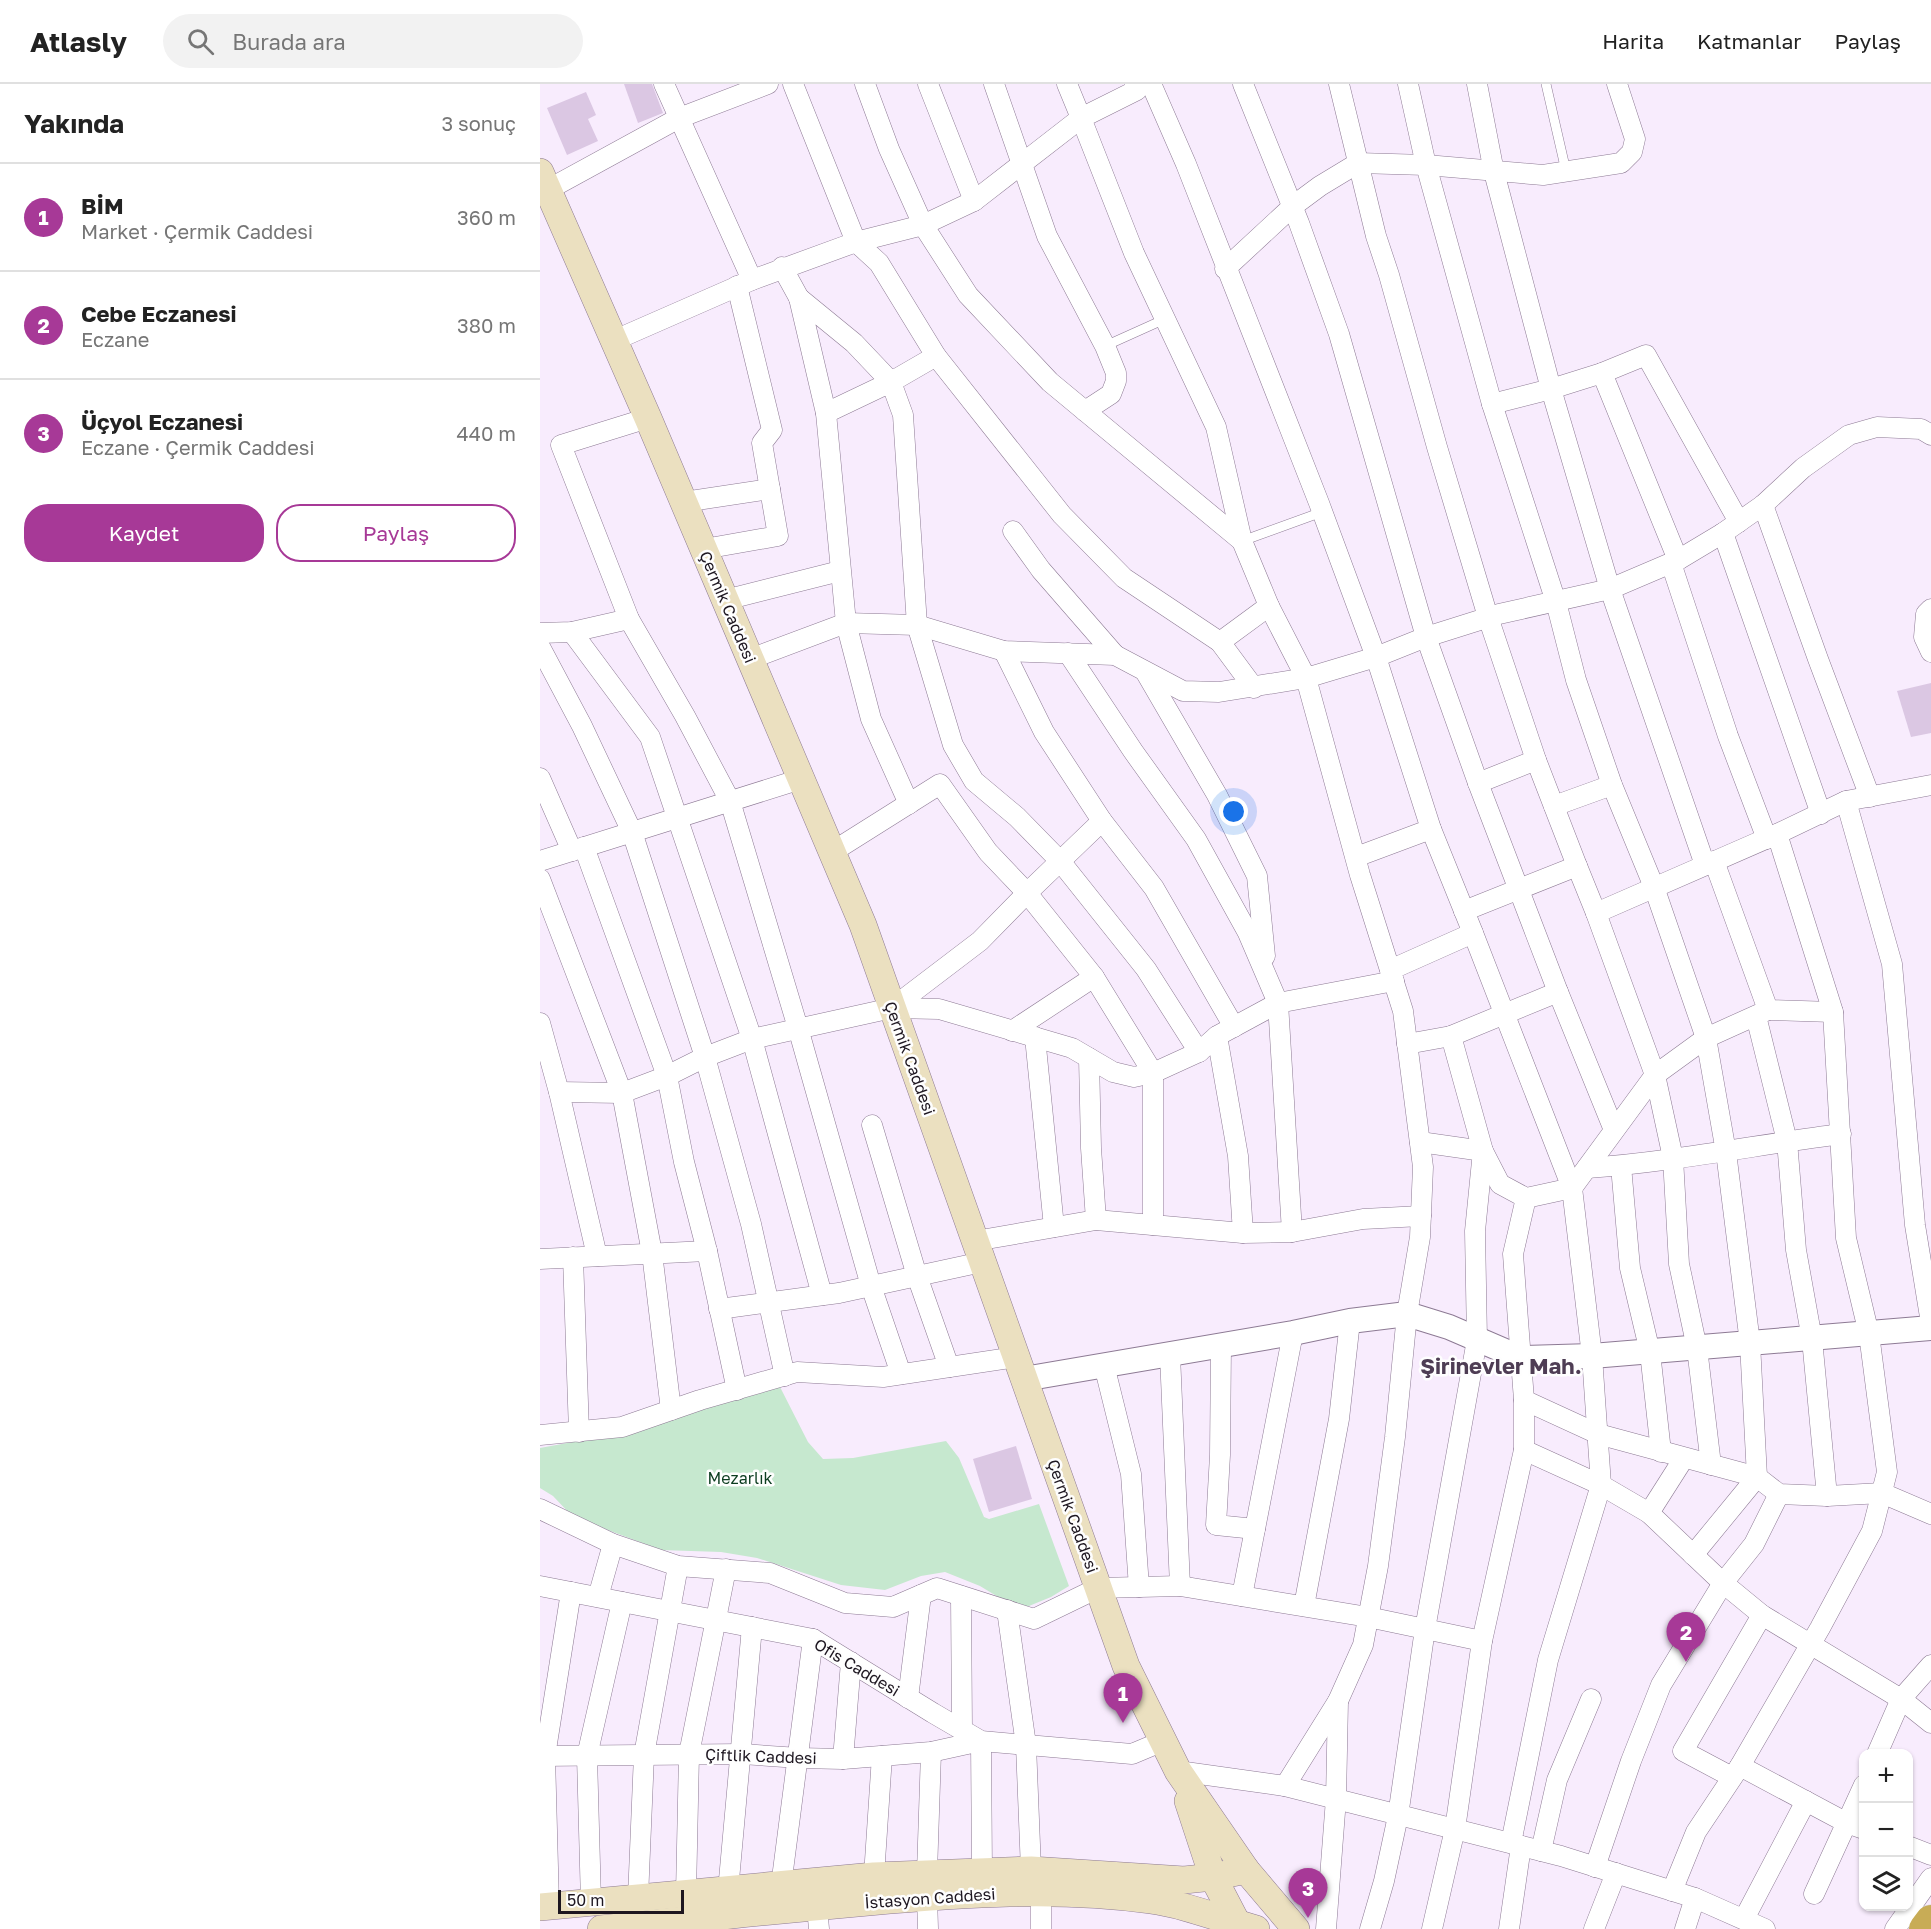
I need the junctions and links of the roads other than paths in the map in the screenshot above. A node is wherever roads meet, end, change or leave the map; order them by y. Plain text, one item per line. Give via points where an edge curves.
1 (664, 84) edge
2 (768, 84) edge
3 (793, 84) edge
4 (866, 84) edge
5 (928, 84) edge
6 (994, 84) edge
7 (1067, 84) edge
8 (1243, 84) edge
9 (1339, 84) edge
10 (1408, 84) edge
11 (1477, 84) edge
12 (1546, 84) edge
13 (1617, 84) edge
14 (1145, 86) edge
15 (735, 89) edge
16 (679, 118) junction
17 (1081, 118) junction
18 (1022, 163) junction
19 (1358, 163) junction
20 (1426, 165) junction
21 (1566, 171) junction
22 (1494, 172) junction
23 (543, 186) edge
24 (974, 201) junction
25 (1293, 206) junction
26 (924, 225) junction
27 (856, 242) junction
28 (782, 267) junction
29 (1226, 269) junction
30 (744, 283) junction
31 (799, 298) junction
32 (1166, 319) junction
33 (615, 340) junction
34 (1104, 346) junction
35 (936, 356) junction
36 (1602, 373) junction
37 (891, 382) junction
38 (1551, 389) junction
39 (1492, 404) junction
40 (1085, 411) junction
41 (826, 413) junction
42 (648, 418) junction
43 (1931, 435) edge
44 (770, 489) junction
45 (684, 502) junction
46 (1763, 505) junction
47 (1322, 512) junction
48 (1739, 522) junction
49 (1013, 531) dead end
50 (1722, 533) junction
51 (1242, 541) junction
52 (704, 549) junction
53 (1675, 562) junction
54 (840, 571) junction
55 (1610, 589) junction
56 (725, 600) junction
57 (1556, 602) junction
58 (1269, 606) junction
59 (1931, 609) edge
60 (1488, 617) junction
61 (629, 619) junction
62 (846, 623) junction
63 (917, 625) junction
64 (572, 632) junction
65 (540, 633) edge
66 (1426, 637) junction
67 (1220, 642) junction
68 (540, 647) edge
69 (1004, 651) junction
70 (1931, 652) edge
71 (1068, 653) junction
72 (1115, 655) junction
73 (1376, 657) junction
74 (750, 659) junction
75 (1146, 673) junction
76 (1306, 678) junction
77 (1254, 688) junction
78 (1536, 760) junction
79 (540, 778) edge
80 (801, 779) junction
81 (1478, 783) junction
82 (1612, 785) junction
83 (1931, 785) edge
84 (1870, 797) junction
85 (730, 801) junction
86 (1846, 801) junction
87 (909, 804) junction
88 (1554, 806) junction
89 (1821, 814) junction
90 (678, 817) junction
91 (1102, 821) junction
92 (1431, 829) junction
93 (632, 832) junction
94 (1772, 837) junction
95 (578, 849) junction
96 (832, 852) junction
97 (1356, 857) junction
98 (540, 861) edge
99 (1060, 861) junction
100 (1709, 863) junction
101 (1577, 867) junction
102 (540, 879) edge
103 (1654, 887) junction
104 (1518, 889) junction
105 (1027, 893) junction
106 (1464, 911) junction
107 (1596, 913) junction
108 (1473, 933) junction
109 (1392, 976) junction
110 (1094, 977) junction
111 (1268, 979) junction
112 (1558, 992) junction
113 (1278, 1003) junction
114 (892, 1008) junction
115 (1833, 1012) junction
116 (1762, 1013) junction
117 (1505, 1014) junction
118 (540, 1023) edge
119 (798, 1028) junction
120 (1012, 1031) junction
121 (1226, 1031) junction
122 (1451, 1036) junction
123 (1035, 1037) junction
124 (1706, 1038) junction
125 (752, 1039) junction
126 (1407, 1044) junction
127 (1199, 1052) junction
128 (705, 1057) junction
129 (1089, 1058) junction
130 (1153, 1073) junction
131 (1654, 1075) junction
132 (668, 1076) junction
133 (559, 1092) junction
134 (622, 1093) junction
135 (872, 1125) dead end
136 (1614, 1130) junction
137 (1840, 1134) junction
138 (1787, 1141) junction
139 (1420, 1142) junction
140 (1483, 1151) junction
141 (1726, 1152) junction
142 (1672, 1158) junction
143 (1621, 1166) junction
144 (1587, 1168) junction
145 (1572, 1188) junction
146 (1526, 1197) junction
147 (1421, 1216) junction
148 (1096, 1220) junction
149 (1153, 1225) junction
150 (1054, 1227) junction
151 (1292, 1232) junction
152 (1244, 1233) junction
153 (707, 1251) junction
154 (979, 1251) junction
155 (652, 1253) junction
156 (597, 1256) junction
157 (540, 1257) edge
158 (573, 1257) junction
159 (917, 1276) junction
160 (871, 1286) junction
161 (822, 1295) junction
162 (769, 1302) junction
163 (719, 1309) junction
164 (1407, 1314) junction
165 (1350, 1320) junction
166 (1931, 1323) edge
167 (1931, 1328) edge
168 (1293, 1333) junction
169 (1869, 1334) junction
170 (1812, 1339) junction
171 (1477, 1340) junction
172 (1750, 1344) junction
173 (1221, 1345) junction
174 (1697, 1348) junction
175 (1650, 1352) junction
176 (1170, 1355) junction
177 (1592, 1356) junction
178 (1521, 1358) junction
179 (1104, 1365) junction
180 (949, 1367) junction
181 (1020, 1368) junction
182 (901, 1374) junction
183 (785, 1376) junction
184 (736, 1390) junction
185 (1524, 1400) junction
186 (671, 1410) junction
187 (579, 1432) junction
188 (1598, 1434) junction
189 (540, 1435) edge
190 (1524, 1450) junction
191 (1661, 1452) junction
192 (1684, 1458) junction
193 (1711, 1465) junction
194 (1757, 1477) junction
195 (1601, 1485) junction
196 (1882, 1493) junction
197 (1779, 1494) junction
198 (1827, 1496) junction
199 (540, 1509) edge
200 (1648, 1513) junction
201 (1931, 1514) edge
202 (1255, 1529) junction
203 (613, 1544) junction
204 (1694, 1555) junction
205 (678, 1566) junction
206 (726, 1569) junction
207 (1723, 1583) junction
208 (540, 1586) edge
209 (1180, 1586) junction
210 (1138, 1587) junction
211 (1098, 1588) junction
212 (572, 1592) junction
213 (921, 1595) junction
214 (961, 1596) junction
215 (1242, 1596) junction
216 (598, 1597) junction
217 (622, 1602) junction
218 (1304, 1606) junction
219 (668, 1611) junction
220 (1007, 1611) junction
221 (1762, 1615) junction
222 (1368, 1617) junction
223 (715, 1621) junction
224 (752, 1628) junction
225 (1425, 1629) junction
226 (813, 1639) junction
227 (1482, 1641) junction
228 (1810, 1645) junction
229 (851, 1662) junction
230 (1931, 1665) edge
231 (908, 1698) junction
232 (1591, 1699) dead end
233 (1901, 1699) junction
234 (1338, 1701) junction
235 (1931, 1723) edge
236 (962, 1730) junction
237 (981, 1741) junction
238 (1163, 1741) junction
239 (1026, 1745) junction
240 (1879, 1749) edge
241 (931, 1752) junction
242 (689, 1754) junction
243 (742, 1754) junction
244 (644, 1755) junction
245 (543, 1756) edge
246 (587, 1756) junction
247 (882, 1756) junction
248 (799, 1758) junction
249 (843, 1759) junction
250 (1178, 1771) junction
251 (1736, 1771) junction
252 (1285, 1786) junction
253 (1336, 1799) junction
254 (1806, 1801) junction
255 (1859, 1803) edge
256 (1398, 1816) junction
257 (1855, 1826) edge
258 (1455, 1829) junction
259 (1516, 1844) junction
260 (1913, 1848) edge
261 (1541, 1851) junction
262 (1931, 1855) edge
263 (1595, 1867) junction
264 (1246, 1870) junction
265 (982, 1871) junction
266 (1616, 1873) junction
267 (874, 1876) junction
268 (1213, 1877) junction
269 (1931, 1878) edge
270 (1036, 1882) junction
271 (927, 1885) junction
272 (782, 1886) junction
273 (728, 1891) junction
274 (1672, 1891) junction
275 (1814, 1894) dead end
276 (638, 1898) junction
277 (1695, 1898) junction
278 (591, 1902) junction
279 (545, 1906) edge
280 (690, 1914) edge
281 (818, 1918) edge
282 (1744, 1919) junction
283 (758, 1920) edge
284 (1931, 1921) edge
285 (1246, 1926) edge
286 (640, 1927) edge
287 (601, 1929) edge
288 (928, 1929) edge
289 (1041, 1929) edge
290 (1296, 1929) edge
291 (1326, 1929) edge
292 (1370, 1929) edge
293 (1432, 1929) edge
294 (1509, 1929) edge
295 (1594, 1929) edge
296 (1686, 1929) edge
297 (1765, 1929) edge
298 (1895, 1929) edge
299 (1925, 1929) edge

1 - 16 street
2 - 15 street
3 - 27 street
4 - 26 street via 889,149
5 - 24 street
6 - 18 street
7 - 17 street
8 - 25 street
9 - 19 street
10 - 20 street
11 - 22 street
12 - 21 lane
13 - 21 street via 1634,133 1632,152 1622,163
14 - 17 street
14 - 29 street via 1186,164
15 - 16 street
16 - 23 street
16 - 30 street
17 - 18 street
17 - 32 street via 1134,253
18 - 24 street
18 - 34 street via 1047,236
19 - 20 street
19 - 25 street
19 - 60 street
20 - 22 street
20 - 39 street
21 - 22 street via 1543,175
22 - 38 street
23 - 33 main road, Çermik Caddesi
24 - 26 street
25 - 29 street
25 - 66 street via 1339,334
26 - 27 street
26 - 40 street via 968,296 1050,381
27 - 28 street
27 - 35 street via 879,263
28 - 30 street
28 - 31 street
29 - 47 street
30 - 33 street
30 - 44 street via 772,430 762,443
31 - 37 street via 854,343
31 - 41 street
32 - 34 lane
32 - 51 street via 1216,427
33 - 42 main road, Çermik Caddesi
34 - 40 street via 1116,373 1114,388
35 - 37 street
35 - 67 street via 1062,515 1124,578
36 - 38 street
36 - 48 street via 1646,355
36 - 53 street
37 - 41 street
37 - 63 street via 903,415
38 - 39 street
38 - 55 street
39 - 57 street
40 - 51 street
41 - 54 street
42 - 45 main road, Çermik Caddesi
42 - 61 street via 561,445
43 - 46 street via 1921,429 1877,427 1849,435 1803,468
44 - 45 street
44 - 52 street via 778,536
45 - 52 main road, Çermik Caddesi
46 - 48 street
46 - 84 street
47 - 51 lane
47 - 73 street
48 - 50 street
49 - 72 street via 1041,570
50 - 53 street
50 - 89 street
51 - 58 street
52 - 56 main road, Çermik Caddesi
53 - 55 street
53 - 94 street via 1728,736
54 - 56 street
54 - 62 street
55 - 57 street
55 - 100 street
56 - 74 main road, Çermik Caddesi
57 - 60 street
57 - 82 street via 1576,680
58 - 67 street
58 - 76 street
59 - 70 street via 1926,614 1924,637
60 - 66 street
60 - 78 street
61 - 64 street
61 - 85 street
62 - 63 street
62 - 74 street
62 - 87 street via 872,718
63 - 69 street
63 - 99 street via 953,745 974,781
64 - 65 street
64 - 90 street via 650,737
66 - 73 street
66 - 81 street
67 - 77 street
68 - 93 street
69 - 71 street
69 - 91 street via 1044,732
71 - 72 street
71 - 111 street via 1196,839 1248,933
72 - 75 street
73 - 76 street
73 - 92 street
74 - 80 main road, Çermik Caddesi
75 - 77 street via 1183,691
75 - 111 street via 1217,795 1257,876
76 - 77 street
76 - 97 street
78 - 81 street
78 - 88 street
79 - 95 street
80 - 85 street
80 - 96 main road, Çermik Caddesi
81 - 104 street
82 - 88 street
82 - 103 street
83 - 84 street
84 - 86 street
85 - 90 street
85 - 119 street
86 - 89 street
86 - 166 street via 1892,964 1915,1225
87 - 96 street
87 - 105 street via 940,784 988,852
88 - 101 street
89 - 94 street
90 - 93 street
90 - 125 street
91 - 99 street
91 - 121 street via 1154,888
92 - 97 street
92 - 106 street
93 - 95 street
93 - 128 street
94 - 100 street
94 - 115 street
95 - 98 street
95 - 132 street
96 - 114 main road, Çermik Caddesi
97 - 109 street
99 - 105 street
99 - 127 street via 1146,969
100 - 103 street
100 - 116 street
101 - 104 street
101 - 107 street
102 - 134 street
103 - 107 street
103 - 124 street
104 - 106 street
104 - 112 street
105 - 110 street
105 - 114 street via 980,941
106 - 108 street
107 - 131 street
108 - 109 street
108 - 117 street
109 - 113 street
109 - 126 street via 1403,1011
110 - 120 street
110 - 130 street
111 - 113 street
112 - 117 street
112 - 136 street
113 - 121 street
113 - 151 street
114 - 119 street
114 - 120 street via 939,1009
114 - 154 main road, Çermik Caddesi
115 - 116 street
115 - 137 street
116 - 124 street
116 - 138 street
117 - 122 street
117 - 145 street
118 - 133 street
119 - 125 street
119 - 160 street
120 - 123 street
121 - 127 street
121 - 152 street
122 - 126 street
122 - 140 street
123 - 129 street via 1072,1048
123 - 150 street
124 - 131 street
124 - 141 street
125 - 128 street
125 - 161 street
126 - 139 street
127 - 130 street
128 - 132 street
128 - 162 street
129 - 130 street via 1113,1072 1134,1077
129 - 148 street
130 - 149 street
131 - 136 street
131 - 142 street
132 - 134 street
132 - 153 street via 684,1162
133 - 134 street
133 - 156 street
134 - 155 street
135 - 159 street
136 - 144 street
137 - 138 street
137 - 169 street via 1846,1238
138 - 141 street
138 - 170 street via 1796,1250
139 - 140 street
139 - 147 street
140 - 146 street via 1500,1184
140 - 171 street via 1475,1231
141 - 142 street
141 - 172 street
142 - 143 street
142 - 174 street via 1679,1264
143 - 144 street
143 - 175 street via 1630,1268
144 - 145 street
145 - 146 street
145 - 177 street
146 - 178 street via 1513,1254
147 - 151 street via 1363,1219
147 - 164 street
148 - 149 street
148 - 150 street
149 - 152 street
150 - 154 street
151 - 152 street
153 - 155 street
153 - 163 street
154 - 159 street
154 - 181 main road, Çermik Caddesi
155 - 156 street
155 - 186 street
156 - 158 street
157 - 158 street
158 - 187 street
159 - 160 street
159 - 180 street
160 - 161 street
160 - 182 street
161 - 162 street
162 - 163 street
162 - 183 street
163 - 184 street
164 - 165 street
164 - 171 street
164 - 222 street via 1378,1566
165 - 168 street
165 - 218 street via 1339,1419
167 - 169 street
168 - 173 street
168 - 202 street
169 - 170 street
169 - 196 street via 1887,1472
170 - 172 street
170 - 198 street
171 - 178 street
171 - 225 street
172 - 174 street
172 - 194 street
173 - 176 street
173 - 202 street via 1216,1526
174 - 175 street
174 - 193 street
175 - 177 street
175 - 191 street
176 - 179 street
176 - 209 street
177 - 178 street
177 - 188 street
178 - 185 street
179 - 181 street
179 - 210 street via 1131,1474
180 - 181 street
180 - 182 street
181 - 211 main road, Çermik Caddesi
182 - 183 street via 882,1377 797,1372
183 - 184 street
184 - 186 street
185 - 188 street
185 - 190 street
186 - 187 street via 621,1427
187 - 189 street
188 - 191 street
188 - 195 street
190 - 195 street
190 - 227 street
191 - 192 street
192 - 193 street
192 - 200 street
193 - 194 street
194 - 197 street
194 - 204 street
195 - 200 street
195 - 259 street via 1548,1660
196 - 198 street
196 - 201 street
196 - 228 street via 1872,1531
197 - 198 street
197 - 207 street via 1754,1544
199 - 203 street
200 - 204 street
202 - 215 street
203 - 205 street
203 - 216 street
204 - 207 street
205 - 206 street
205 - 219 street
206 - 213 street via 770,1573 846,1603 892,1607
206 - 223 street
207 - 221 street
207 - 263 street via 1661,1685
208 - 212 street, Ofis Caddesi
209 - 210 street
209 - 215 street
210 - 211 street
211 - 220 street via 1034,1619
211 - 238 main road, Çermik Caddesi via 1126,1666
212 - 216 street, Ofis Caddesi
212 - 245 street
213 - 214 street via 937,1588
213 - 231 street
214 - 220 street
214 - 236 street
215 - 218 street
216 - 217 street, Ofis Caddesi
217 - 219 street, Ofis Caddesi
217 - 246 street
218 - 222 street
219 - 223 street, Ofis Caddesi
219 - 244 street
220 - 239 street
221 - 228 street
221 - 251 street via 1683,1751
222 - 225 street
222 - 234 street via 1363,1645
223 - 224 street, Ofis Caddesi
223 - 242 street
224 - 226 street, Ofis Caddesi
224 - 243 street
225 - 227 street
225 - 256 street
226 - 229 street, Ofis Caddesi
226 - 248 street
227 - 258 street
228 - 233 street
228 - 251 street
229 - 231 street, Ofis Caddesi
229 - 249 street
230 - 233 street
231 - 236 street, Ofis Caddesi
232 - 261 street via 1557,1780
233 - 235 street
233 - 240 street
234 - 252 street
234 - 253 street
236 - 237 street, Ofis Caddesi
237 - 239 street, Ofis Caddesi
237 - 241 street, Çiftlik Caddesi
237 - 265 street
238 - 239 street, Ofis Caddesi via 1131,1754
238 - 250 main road, Çermik Caddesi
239 - 270 street
241 - 247 street, Çiftlik Caddesi
241 - 271 street
242 - 243 street, Çiftlik Caddesi
242 - 244 street, Çiftlik Caddesi
242 - 280 street
243 - 248 street, Çiftlik Caddesi
243 - 273 street
244 - 246 street, Çiftlik Caddesi
244 - 276 street
245 - 246 street, Çiftlik Caddesi
245 - 279 street
246 - 278 street
247 - 249 street, Çiftlik Caddesi
247 - 267 street
248 - 249 street, Çiftlik Caddesi
248 - 272 street
250 - 252 street
250 - 264 main road, Çermik Caddesi
250 - 268 main road
251 - 254 street
251 - 274 street via 1696,1832
252 - 253 street
253 - 256 street
253 - 291 street
254 - 257 street
254 - 282 street
255 - 257 street
256 - 258 street
256 - 292 street
257 - 275 street
258 - 259 street
258 - 293 street
259 - 261 street
259 - 294 street
260 - 262 street
261 - 263 street
263 - 266 street
264 - 268 main road
264 - 290 main road, Çermik Caddesi
265 - 270 main road
265 - 271 main road
266 - 274 street
266 - 295 street
267 - 271 main road
267 - 272 main road
268 - 270 main road
268 - 285 main road
269 - 298 street
270 - 271 main road, İstasyon Caddesi
270 - 285 main road, İstasyon Caddesi via 1104,1896 1150,1900
270 - 289 street
271 - 281 main road, İstasyon Caddesi
271 - 288 street
272 - 273 main road
273 - 280 main road
274 - 277 street
276 - 278 main road
276 - 280 main road
277 - 282 street
277 - 296 street
278 - 279 main road
280 - 283 main road, İstasyon Caddesi
280 - 286 main road, İstasyon Caddesi
281 - 283 main road, İstasyon Caddesi
282 - 297 street
284 - 299 highway
286 - 287 main road, İstasyon Caddesi

